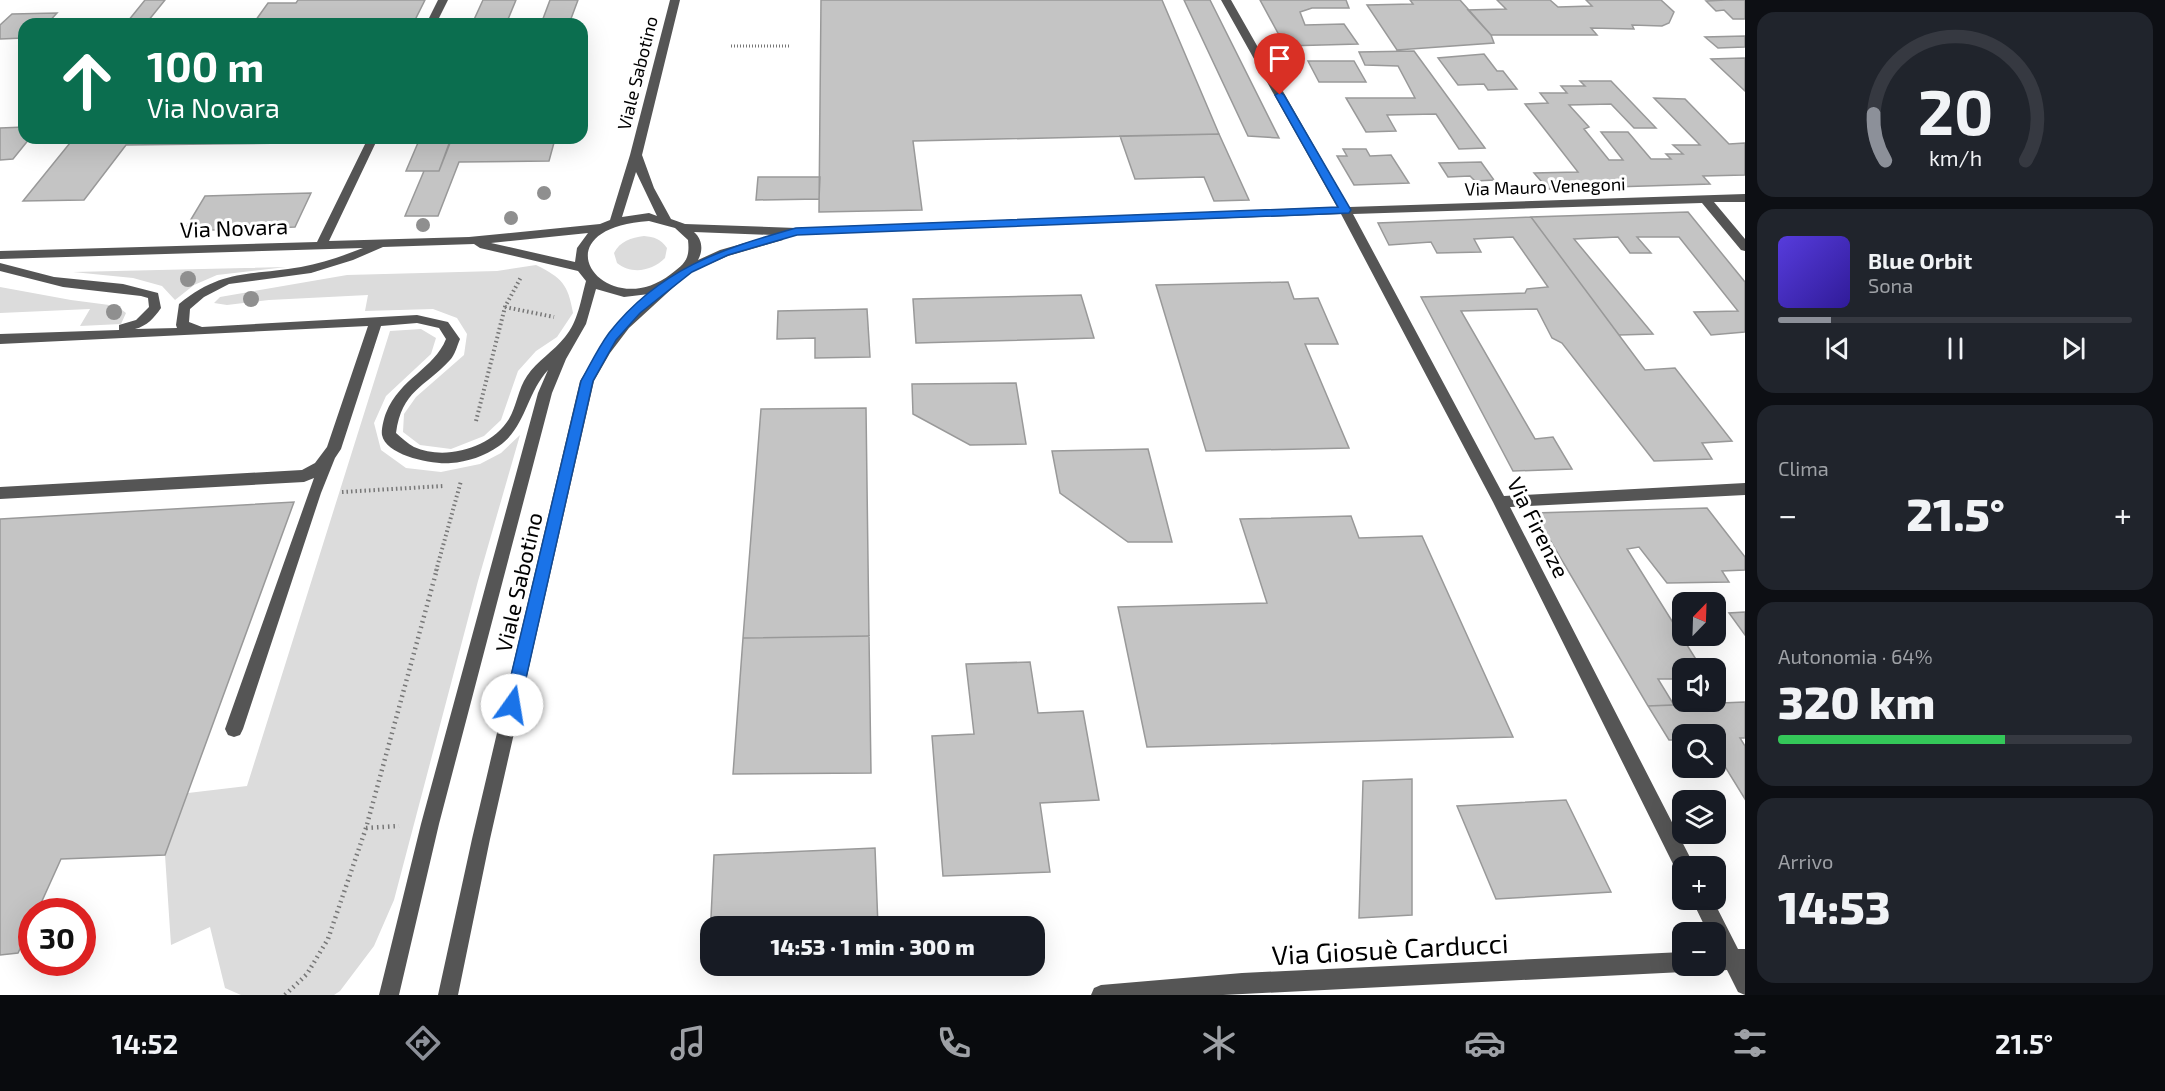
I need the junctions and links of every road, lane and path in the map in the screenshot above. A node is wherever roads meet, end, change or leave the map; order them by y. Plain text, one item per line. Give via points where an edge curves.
1 (443, 0) edge
2 (675, 0) edge
3 (1226, 0) edge
4 (434, 18) edge
5 (731, 46) dead end
6 (789, 46) dead end
7 (370, 144) edge
8 (636, 155) junction
9 (1745, 198) edge
10 (1705, 200) junction
11 (1345, 210) junction
12 (665, 219) junction
13 (615, 222) junction
14 (602, 228) junction
15 (685, 228) junction
16 (796, 232) junction
17 (469, 241) junction
18 (388, 243) junction
19 (321, 245) junction
20 (1745, 247) edge
21 (0, 255) edge
22 (531, 256) junction
23 (0, 267) edge
24 (580, 267) junction
25 (688, 270) junction
26 (674, 280) junction
27 (592, 281) junction
28 (376, 321) junction
29 (208, 331) junction
30 (110, 333) junction
31 (572, 338) junction
32 (0, 339) edge
33 (334, 450) junction
34 (468, 455) junction
35 (304, 476) junction
36 (1745, 489) edge
37 (0, 493) edge
38 (314, 493) junction
39 (1500, 502) junction
40 (234, 729) dead end
41 (1679, 856) edge
42 (1707, 910) edge
43 (1731, 960) edge
44 (1672, 963) edge
45 (1745, 985) edge
46 (1243, 989) edge
47 (285, 995) edge
48 (390, 995) edge
49 (448, 995) edge
50 (1101, 995) edge

1 - 4 street
2 - 8 street, Viale Sabotino
3 - 11 street, Via Firenze
5 - 6 path
7 - 19 street
8 - 12 street, Viale Sabotino
8 - 13 street, Viale Sabotino
9 - 10 street, Via Mauro Venegoni
10 - 11 street, Via Mauro Venegoni
10 - 20 street
11 - 16 street
11 - 39 street, Via Firenze
12 - 13 street
12 - 15 street
13 - 14 street
14 - 17 street, Via Novara
14 - 24 street via 583,246
15 - 16 street
15 - 25 street via 697,247
16 - 25 street via 724,253
17 - 18 street, Via Novara
17 - 22 street, Via Novara
18 - 19 street, Via Novara
18 - 29 street via 342,261 300,271 228,278 202,290 184,307 182,325
19 - 21 street, Via Novara
22 - 24 street, Via Novara
22 - 34 path via 505,307
23 - 30 street via 42,279 133,289 154,296 154,308 141,323
24 - 27 street
25 - 26 street
26 - 27 street via 640,291 605,288
26 - 49 street, Viale Sabotino via 636,310 598,358 587,381
27 - 31 street, Viale Sabotino
28 - 29 street
28 - 33 street
28 - 34 street via 417,319 443,325 453,339 446,356 408,388 392,414 389,435 410,452 443,459
29 - 30 street
30 - 32 street
31 - 34 street via 534,378 513,423 500,439
31 - 48 street, Viale Sabotino via 545,393 430,824
33 - 35 street via 320,467
33 - 38 street
34 - 47 path via 366,828 328,939 307,974
35 - 37 street
35 - 38 street via 316,480
36 - 39 street
38 - 40 street
39 - 41 street, Via Firenze
42 - 43 street
43 - 45 street
44 - 46 street, Via Giosuè Carducci
46 - 50 street, Via Giosuè Carducci

